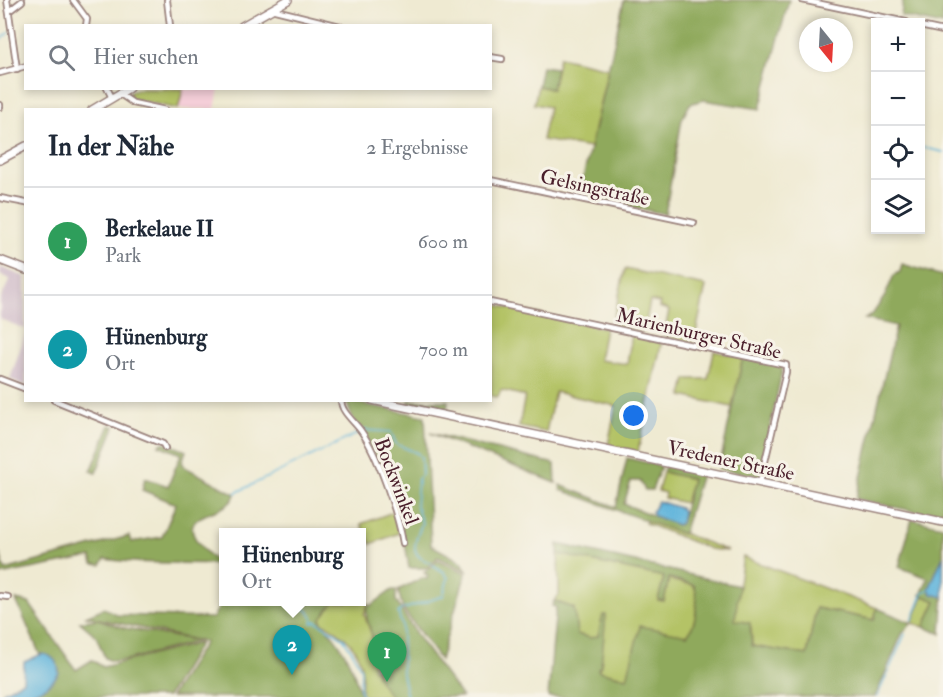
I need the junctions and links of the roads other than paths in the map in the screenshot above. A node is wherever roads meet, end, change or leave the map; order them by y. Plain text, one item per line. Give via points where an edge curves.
1 (8, 0) edge
2 (22, 0) edge
3 (73, 0) edge
4 (167, 0) edge
5 (288, 0) edge
6 (802, 0) edge
7 (273, 6) edge
8 (9, 11) junction
9 (887, 18) edge
10 (86, 24) edge
11 (170, 24) edge
12 (245, 24) edge
13 (333, 24) edge
14 (925, 27) edge
15 (943, 31) edge
16 (492, 58) edge
17 (502, 60) dead end
18 (24, 67) edge
19 (17, 69) junction
20 (0, 73) edge
21 (107, 90) edge
22 (126, 90) edge
23 (120, 94) junction
24 (112, 98) junction
25 (95, 108) edge
26 (152, 108) edge
27 (24, 147) edge
28 (0, 160) edge
29 (492, 180) edge
30 (0, 198) edge
31 (24, 203) edge
32 (694, 223) dead end
33 (0, 260) edge
34 (24, 269) edge
35 (492, 302) edge
36 (0, 379) edge
37 (24, 388) edge
38 (59, 402) edge
39 (342, 402) edge
40 (381, 402) edge
41 (165, 448) dead end
42 (760, 483) junction
43 (943, 522) edge
44 (403, 543) dead end
45 (0, 596) edge
46 (8, 597) dead end

1 - 8 street
2 - 8 street
3 - 10 street via 87,19
4 - 11 street
5 - 7 street
6 - 9 street
7 - 12 street
7 - 13 street
8 - 19 street
14 - 15 street
16 - 17 street
18 - 19 street
19 - 20 street
21 - 24 street
22 - 23 street
23 - 24 street
23 - 26 street
24 - 25 street
27 - 28 street
29 - 32 street, Gelsingstraße
30 - 31 street
33 - 34 street
35 - 42 street, Marienburger Straße via 786,364
36 - 37 street
38 - 41 street
39 - 44 street, Bockwinkel via 369,445
40 - 42 street, Vredener Straße
42 - 43 street, Vredener Straße
45 - 46 street

